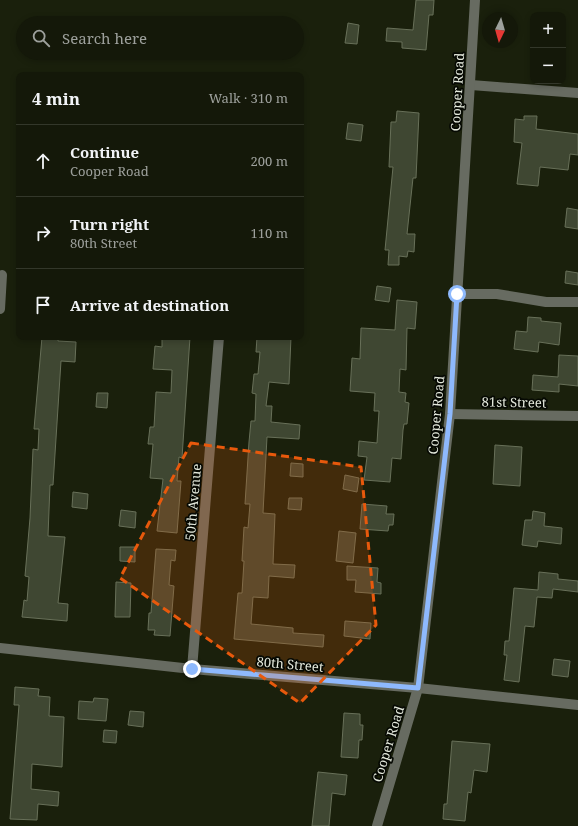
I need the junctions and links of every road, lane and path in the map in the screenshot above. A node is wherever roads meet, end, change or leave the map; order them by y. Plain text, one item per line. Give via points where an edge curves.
1 (475, 0) edge
2 (470, 85) junction
3 (578, 93) edge
4 (2, 275) dead end
5 (457, 294) junction
6 (578, 302) edge
7 (0, 309) edge
8 (219, 340) edge
9 (450, 414) junction
10 (578, 416) edge
11 (0, 648) edge
12 (192, 669) junction
13 (418, 688) junction
14 (578, 704) edge
15 (377, 826) edge

1 - 2 street, Cooper Road
2 - 3 street
2 - 5 street, Cooper Road
4 - 7 street
5 - 6 street via 497,294 546,302
5 - 9 street, Cooper Road
8 - 12 street, 50th Avenue
9 - 10 street, 81st Street
9 - 13 street, Cooper Road
11 - 12 street, 80th Street
12 - 13 street, 80th Street
13 - 14 street, 80th Street
13 - 15 street, Cooper Road

